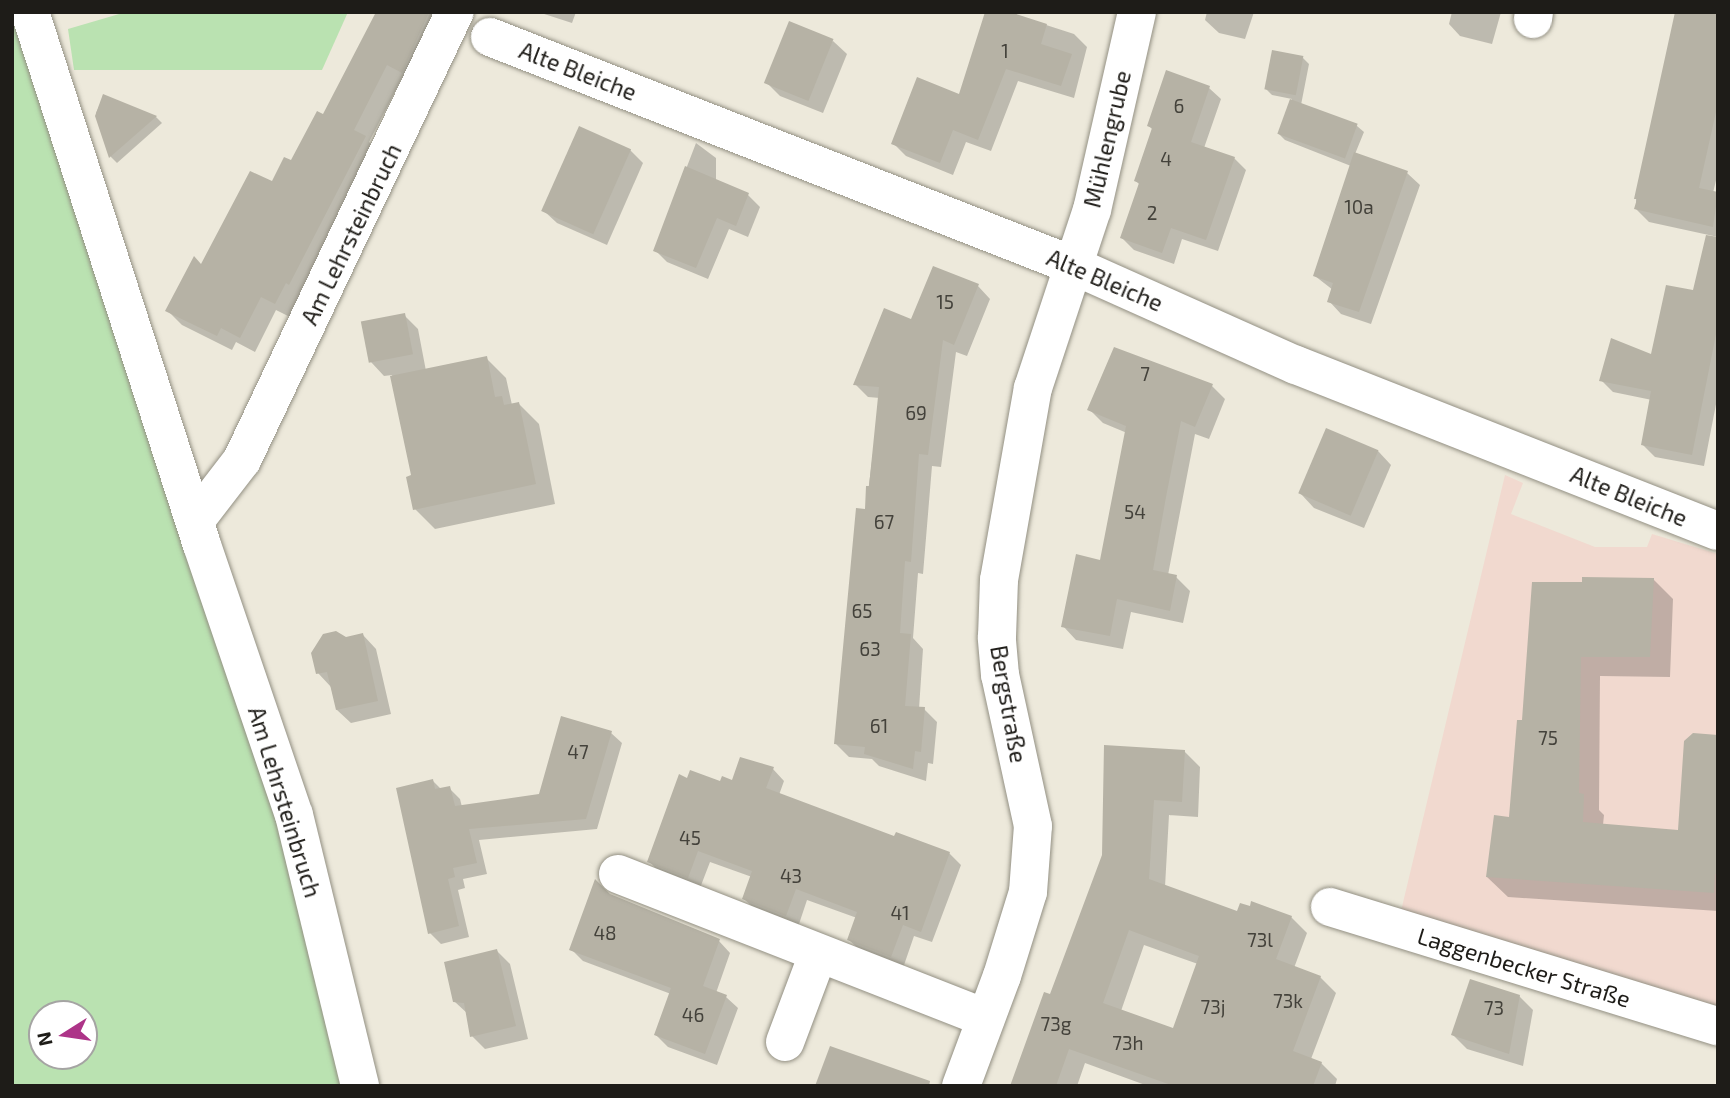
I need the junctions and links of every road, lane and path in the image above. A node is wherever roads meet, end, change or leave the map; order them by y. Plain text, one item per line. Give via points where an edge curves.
1 (30, 12) edge
2 (455, 12) edge
3 (1137, 12) edge
4 (490, 37) dead end
5 (1072, 265) junction
6 (195, 522) junction
7 (1718, 530) edge
8 (618, 874) dead end
9 (1330, 907) dead end
10 (818, 954) junction
11 (986, 1018) junction
12 (1718, 1026) edge
13 (785, 1042) dead end
14 (360, 1086) edge
15 (961, 1086) edge

1 - 6 street, Am Lehrsteinbruch
2 - 6 street, Am Lehrsteinbruch via 242,460
3 - 5 street, Mühlengrube via 1091,210
4 - 5 street, Alte Bleiche
5 - 7 street, Alte Bleiche via 1296,365
5 - 11 street, Bergstraße via 1033,387 999,580 1000,675 1033,826 1028,892
6 - 14 street, Am Lehrsteinbruch via 294,816
8 - 10 street
9 - 12 street, Laggenbecker Straße
10 - 11 street
10 - 13 street
11 - 15 street, Bergstraße

